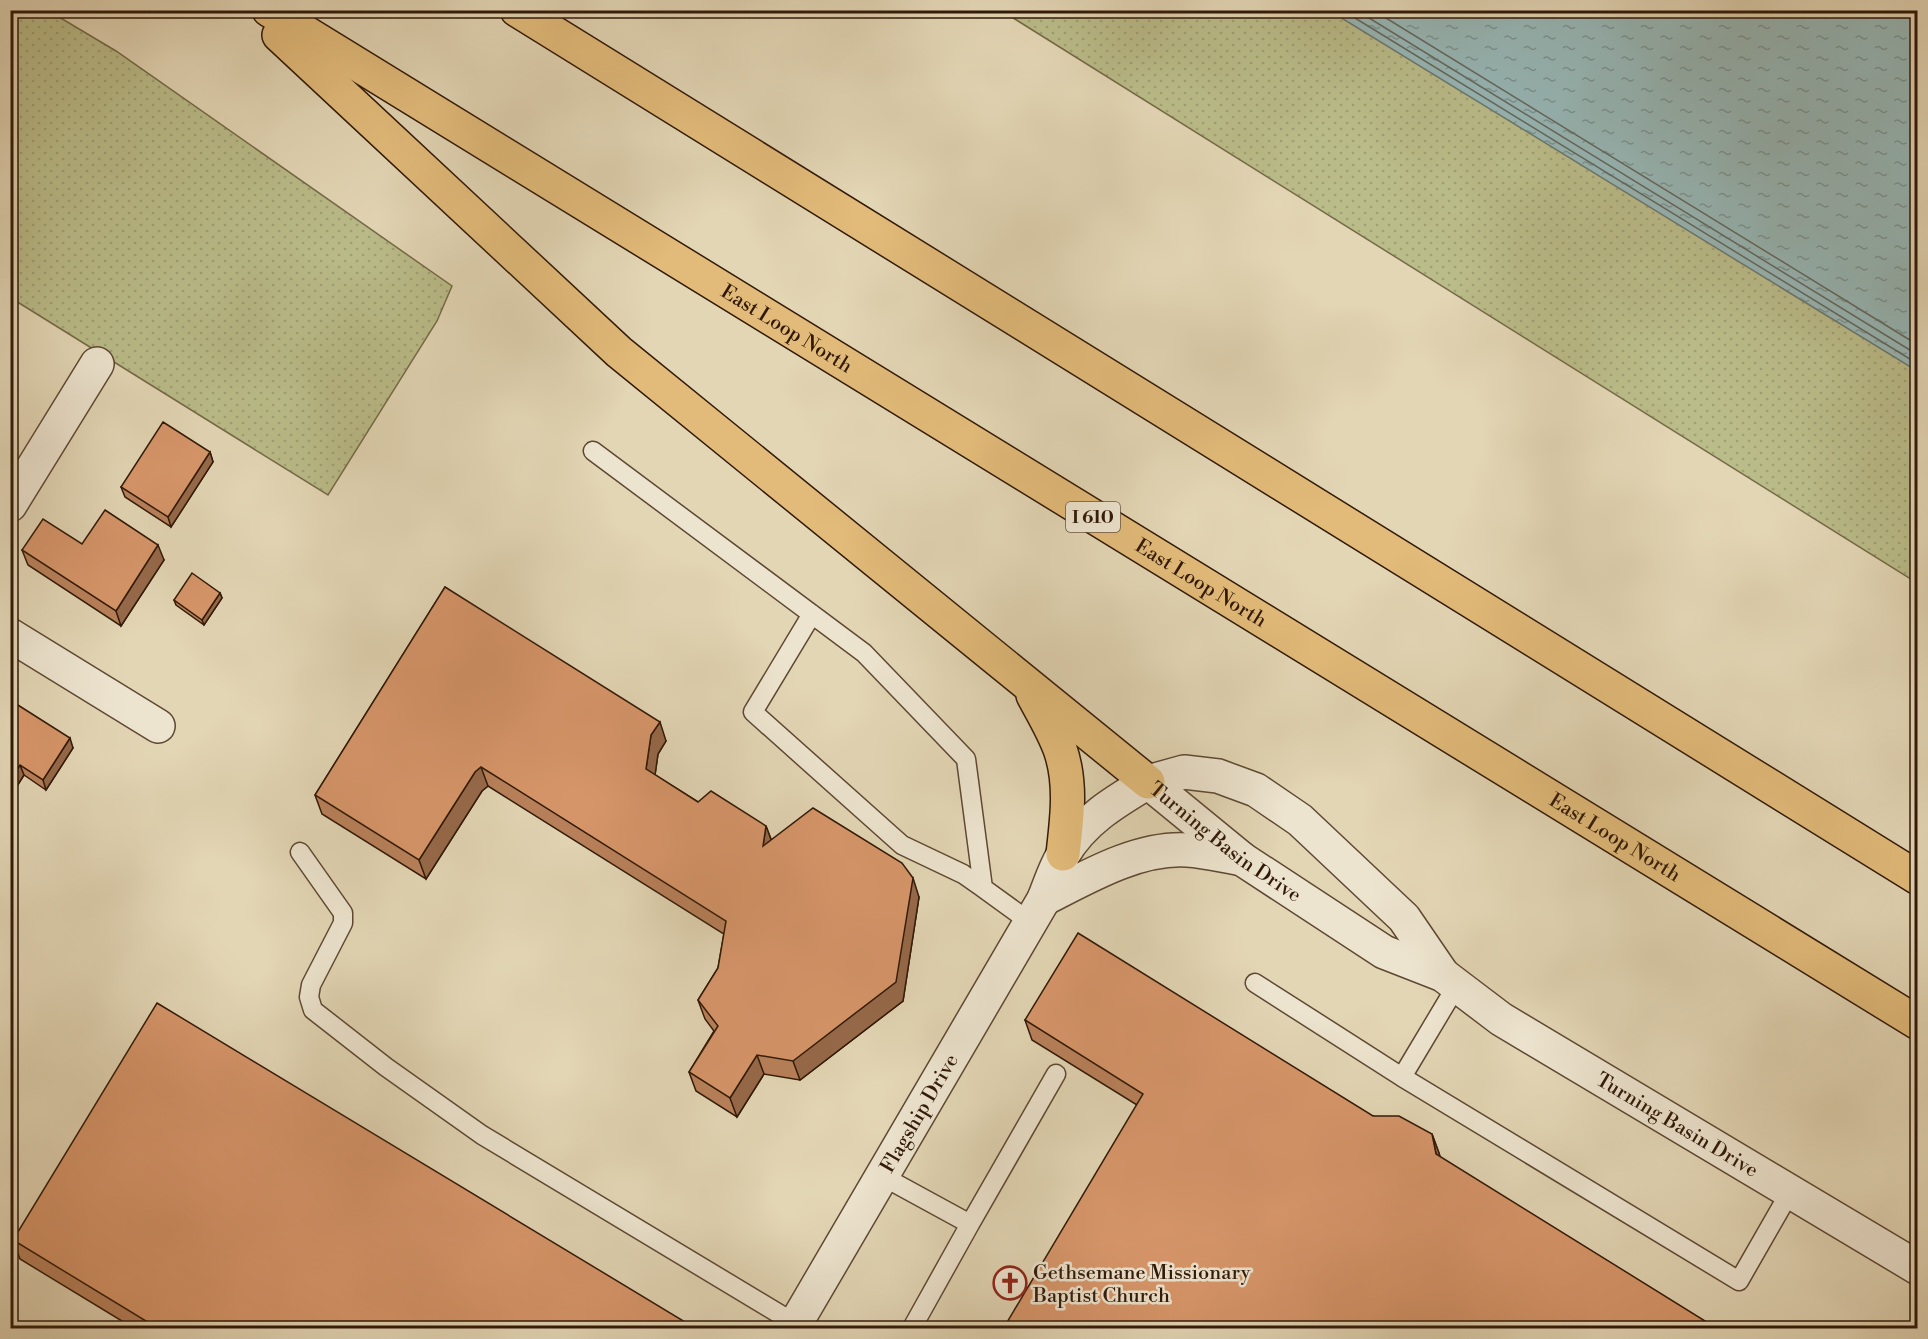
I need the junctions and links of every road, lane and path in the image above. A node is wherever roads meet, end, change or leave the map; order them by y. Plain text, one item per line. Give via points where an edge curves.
1 (250, 10) edge
2 (269, 10) edge
3 (517, 10) edge
4 (97, 364) dead end
5 (592, 451) dead end
6 (10, 505) edge
7 (812, 614) junction
8 (10, 635) edge
9 (1029, 685) junction
10 (158, 726) dead end
11 (1148, 782) junction
12 (300, 852) dead end
13 (1063, 854) junction
14 (1242, 859) junction
15 (1917, 878) edge
16 (983, 888) junction
17 (1037, 910) junction
18 (1450, 980) junction
19 (1255, 983) dead end
20 (1917, 1023) edge
21 (1056, 1074) edge
22 (1402, 1077) junction
23 (882, 1176) junction
24 (1790, 1192) junction
25 (970, 1224) junction
26 (1917, 1268) edge
27 (794, 1326) edge
28 (912, 1329) edge

1 - 9 highway via 619,352
2 - 20 highway, East Loop North / I 610
3 - 15 highway
4 - 6 street
5 - 7 lane
7 - 16 lane via 864,653 966,759
7 - 16 lane via 753,712 902,845
8 - 10 street
9 - 11 highway
9 - 13 highway via 1060,749 1066,775 1069,800
11 - 13 street, Flagship Drive via 1113,802 1085,826
11 - 14 street, Turning Basin Drive
11 - 18 street, Turning Basin Drive via 1184,772 1218,776 1256,790 1300,820 1404,918
12 - 27 lane via 343,913 343,923 311,986 313,1010 482,1134
13 - 17 street, Flagship Drive
14 - 17 street via 1186,850 1141,855 1102,870
14 - 18 street, Turning Basin Drive via 1384,952
16 - 17 lane
17 - 23 street, Flagship Drive
18 - 22 lane
18 - 24 street, Turning Basin Drive via 1501,1018
19 - 22 lane
21 - 25 lane
22 - 24 lane via 1739,1281
23 - 25 lane
23 - 27 street, Flagship Drive
24 - 26 street, Turning Basin Drive
25 - 28 lane

